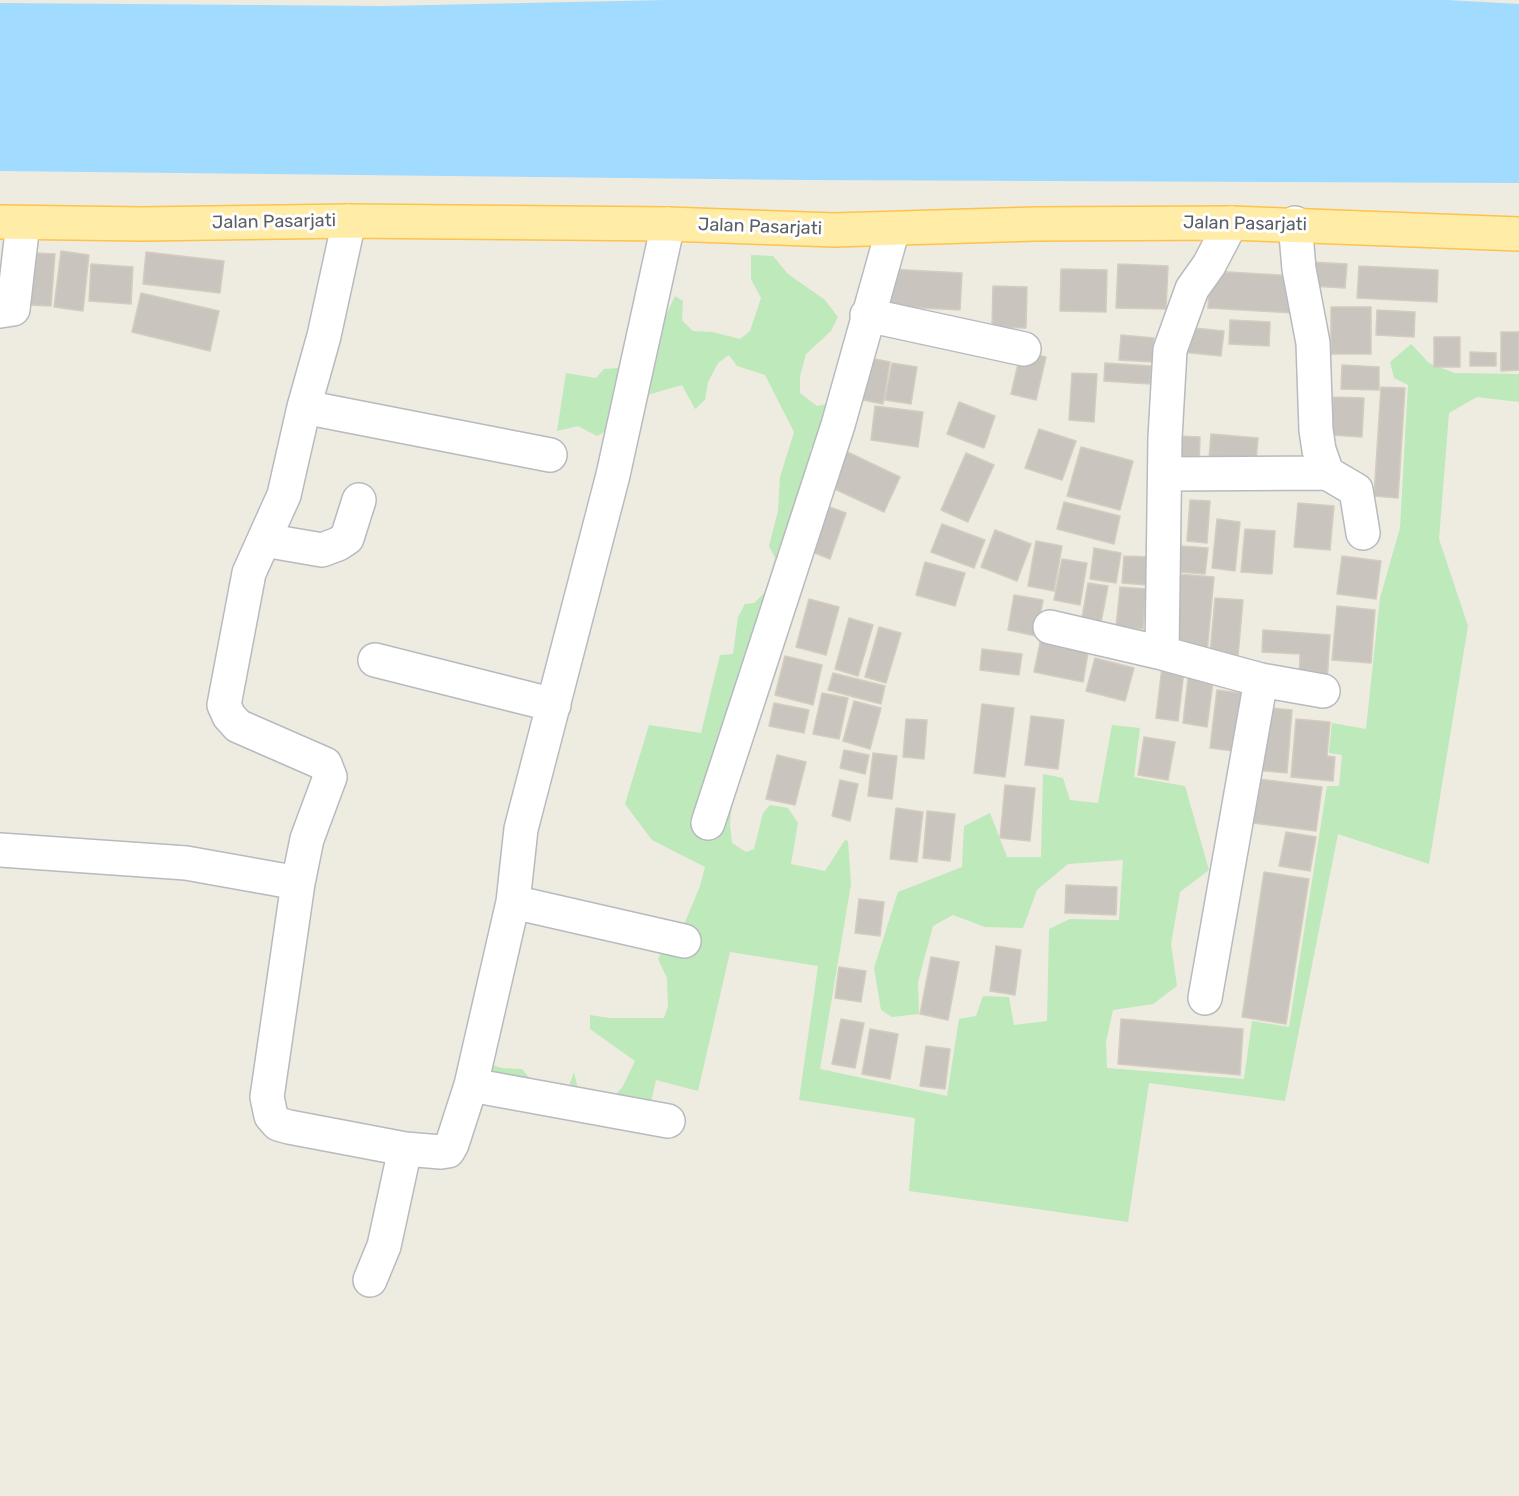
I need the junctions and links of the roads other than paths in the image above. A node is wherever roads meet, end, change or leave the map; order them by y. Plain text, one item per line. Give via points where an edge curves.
1 (349, 221) junction
2 (12, 223) edge
3 (1231, 223) junction
4 (668, 224) junction
5 (1295, 224) junction
6 (893, 229) junction
7 (1519, 234) edge
8 (0, 311) edge
9 (867, 315) junction
10 (1024, 349) dead end
11 (304, 407) junction
12 (550, 455) dead end
13 (1327, 473) junction
14 (1165, 474) junction
15 (360, 500) dead end
16 (1363, 534) dead end
17 (264, 540) junction
18 (1050, 627) dead end
19 (1162, 652) junction
20 (375, 660) dead end
21 (1261, 680) junction
22 (1323, 691) dead end
23 (554, 705) junction
24 (708, 823) dead end
25 (0, 850) edge
26 (298, 883) junction
27 (513, 902) junction
28 (684, 941) dead end
29 (1204, 998) dead end
30 (471, 1085) junction
31 (668, 1122) dead end
32 (405, 1149) junction
33 (370, 1280) dead end

1 - 2 main road, Jalan Pasarjati
1 - 4 main road, Jalan Pasarjati
1 - 11 street
2 - 8 street via 13,309
3 - 5 main road, Jalan Pasarjati
3 - 6 main road, Jalan Pasarjati
3 - 14 street via 1191,289 1173,337
4 - 6 main road, Jalan Pasarjati
4 - 23 street via 613,475
5 - 7 main road, Jalan Pasarjati
5 - 13 street via 1313,343 1316,430
6 - 9 street
9 - 10 street
9 - 24 street via 838,425
11 - 12 street
11 - 17 street via 284,495
13 - 14 street
13 - 16 street via 1356,490
14 - 19 street
15 - 17 street via 347,538 338,544 322,550
17 - 26 street via 249,573 224,705 238,726 329,769 330,777 307,839
18 - 19 street
19 - 21 street
20 - 23 street
21 - 22 street
21 - 29 street
23 - 27 street via 521,829
25 - 26 street via 186,864
26 - 32 street via 267,1097 271,1116 278,1124 289,1127
27 - 28 street
27 - 30 street
30 - 31 street
30 - 32 street via 448,1151
32 - 33 street via 384,1246

